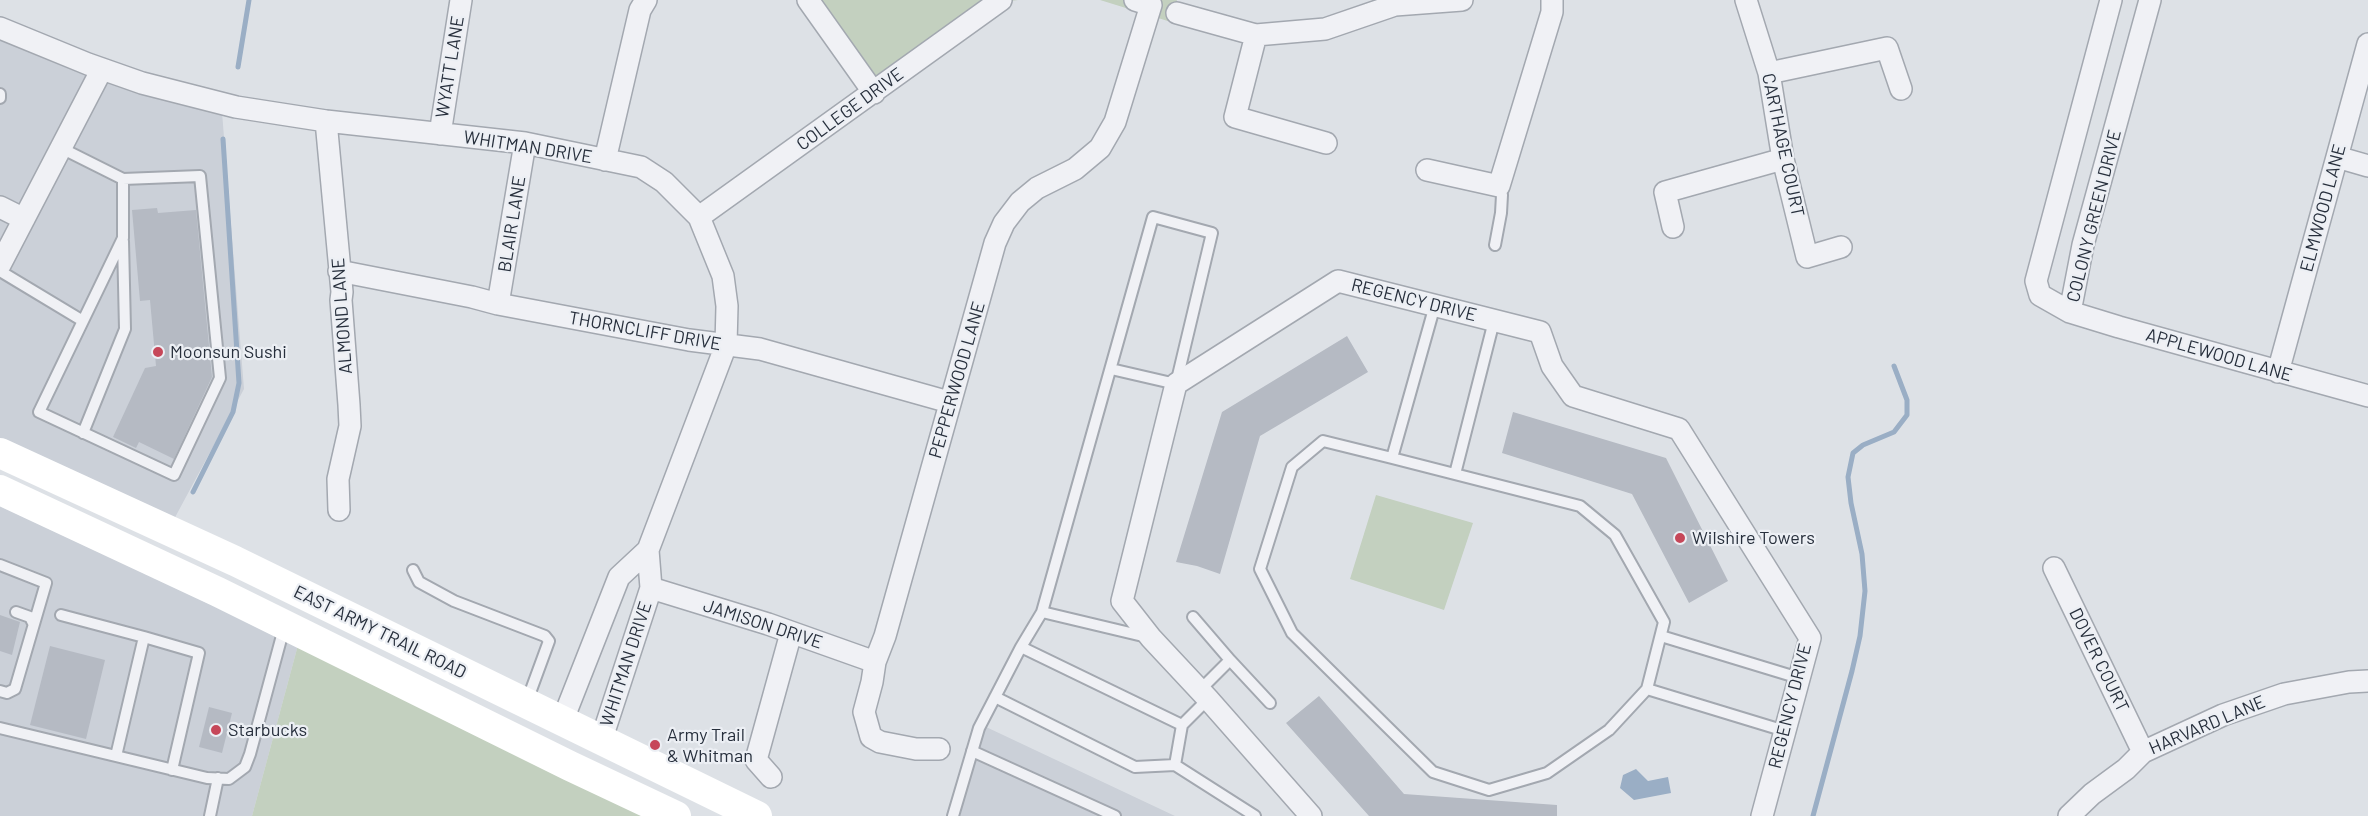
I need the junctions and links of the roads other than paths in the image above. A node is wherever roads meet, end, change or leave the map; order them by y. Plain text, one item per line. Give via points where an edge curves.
1 (461, 0) edge
2 (646, 0) edge
3 (808, 0) edge
4 (1001, 0) edge
5 (1462, 0) edge
6 (1552, 0) edge
7 (1746, 0) edge
8 (2111, 0) edge
9 (2150, 0) edge
10 (1143, 2) edge
11 (1395, 2) edge
12 (1177, 13) dead end
13 (0, 28) edge
14 (1256, 35) junction
15 (2368, 44) edge
16 (102, 69) junction
17 (1769, 73) junction
18 (1901, 89) dead end
19 (874, 93) junction
20 (326, 121) junction
21 (440, 134) junction
22 (525, 143) junction
23 (1326, 143) dead end
24 (61, 148) junction
25 (2337, 158) junction
26 (1783, 159) junction
27 (605, 160) junction
28 (2368, 166) edge
29 (1427, 170) dead end
30 (123, 179) junction
31 (1499, 186) junction
32 (0, 207) edge
33 (699, 216) junction
34 (24, 219) junction
35 (1673, 227) dead end
36 (123, 238) junction
37 (1495, 245) dead end
38 (1841, 247) dead end
39 (0, 266) edge
40 (0, 271) edge
41 (339, 271) junction
42 (498, 304) junction
43 (1435, 305) junction
44 (2070, 312) junction
45 (83, 321) junction
46 (1494, 321) junction
47 (726, 345) junction
48 (1111, 369) junction
49 (2278, 372) junction
50 (1176, 384) junction
51 (2368, 396) edge
52 (949, 402) junction
53 (83, 434) junction
54 (0, 453) edge
55 (1392, 458) junction
56 (1455, 474) junction
57 (0, 490) edge
58 (339, 510) dead end
59 (648, 550) junction
60 (0, 565) edge
61 (2054, 568) dead end
62 (413, 570) dead end
63 (651, 588) junction
64 (16, 612) dead end
65 (1042, 612) junction
66 (61, 615) dead end
67 (1193, 616) dead end
68 (33, 623) junction
69 (285, 625) junction
70 (791, 633) junction
71 (1661, 636) junction
72 (144, 637) junction
73 (1151, 638) junction
74 (1021, 647) junction
75 (1230, 660) junction
76 (874, 662) junction
77 (1799, 678) junction
78 (2368, 681) edge
79 (1647, 689) junction
80 (0, 691) edge
81 (1204, 694) junction
82 (995, 697) junction
83 (1270, 703) dead end
84 (526, 704) junction
85 (562, 722) junction
86 (1182, 725) junction
87 (0, 728) edge
88 (1785, 731) junction
89 (601, 741) junction
90 (939, 749) dead end
91 (972, 751) junction
92 (2143, 752) junction
93 (116, 756) junction
94 (1175, 765) junction
95 (172, 770) junction
96 (771, 777) dead end
97 (218, 778) junction
98 (210, 816) edge
99 (676, 816) edge
100 (757, 816) edge
101 (953, 816) edge
102 (1115, 816) edge
103 (1255, 816) edge
104 (1311, 816) edge
105 (1762, 816) edge
106 (2069, 816) edge

1 - 21 street, WYATT LANE
2 - 27 street via 640,10
3 - 19 street
4 - 19 street, COLLEGE DRIVE
5 - 11 street
6 - 31 street
7 - 17 street, CARTHAGE COURT
8 - 44 street, COLONY GREEN DRIVE via 2036,281 2040,295
9 - 44 street, COLONY GREEN DRIVE via 2083,245
10 - 52 street, PEPPERWOOD LANE via 1115,122 1100,148 1075,169 1037,188 1004,222
11 - 14 street via 1325,29
12 - 14 street
13 - 16 street, WHITMAN DRIVE
14 - 23 street via 1234,117
15 - 25 street, ELMWOOD LANE
16 - 20 street, WHITMAN DRIVE via 206,100
16 - 24 street
17 - 18 street via 1887,48
17 - 26 street, CARTHAGE COURT
19 - 33 street, COLLEGE DRIVE
20 - 21 street, WHITMAN DRIVE
20 - 41 street, ALMOND LANE
21 - 22 street, WHITMAN DRIVE
22 - 27 street, WHITMAN DRIVE
22 - 42 street, BLAIR LANE
24 - 30 lane
24 - 34 street
25 - 28 street
25 - 49 street, ELMWOOD LANE
26 - 35 street via 1665,192
26 - 38 street, CARTHAGE COURT via 1807,257
27 - 33 street, WHITMAN DRIVE via 641,167 664,182
29 - 31 street
30 - 36 lane
30 - 53 lane via 200,176 220,378 174,475
31 - 37 lane via 1502,213
32 - 34 street
33 - 47 street, WHITMAN DRIVE via 723,276
34 - 39 street
36 - 45 lane
36 - 53 lane via 125,329
40 - 45 lane
41 - 42 street, THORNCLIFF DRIVE
41 - 58 street, ALMOND LANE via 350,426 338,479
42 - 47 street, THORNCLIFF DRIVE
43 - 46 street, REGENCY DRIVE
43 - 50 street, REGENCY DRIVE via 1338,281
43 - 55 lane
44 - 49 street, APPLEWOOD LANE
45 - 53 lane via 39,412
46 - 56 lane
46 - 77 street, REGENCY DRIVE via 1540,332 1552,366 1573,396 1679,429 1810,638
47 - 52 street, THORNCLIFF DRIVE via 760,349
47 - 59 street, WHITMAN DRIVE
48 - 50 lane
48 - 50 lane via 1153,217 1212,233
48 - 65 lane
49 - 51 street, APPLEWOOD LANE
50 - 73 street via 1122,601
52 - 76 street, PEPPERWOOD LANE via 885,636
54 - 84 main road, EAST ARMY TRAIL ROAD via 234,561
55 - 56 lane
55 - 79 lane via 1323,441 1292,467 1260,569 1292,633 1433,772 1489,790 1547,772 1609,730
56 - 71 lane via 1580,506 1614,535 1664,622
57 - 69 main road, EAST ARMY TRAIL ROAD
59 - 63 street, WHITMAN DRIVE
59 - 85 street, WHITMAN DRIVE via 619,577
60 - 68 lane via 46,583
61 - 92 street, DOVER COURT
62 - 84 lane via 419,582 454,602 545,636 549,641
63 - 70 street, JAMISON DRIVE
63 - 89 street, WHITMAN DRIVE
64 - 68 lane via 30,617
65 - 73 lane
65 - 74 lane
66 - 72 lane
67 - 75 lane
68 - 80 lane via 15,689
69 - 97 lane via 245,767 229,779
69 - 99 main road, EAST ARMY TRAIL ROAD
70 - 76 street, JAMISON DRIVE
70 - 96 street via 756,760
71 - 77 lane
71 - 79 lane
72 - 93 lane
72 - 95 lane via 199,653
73 - 81 street
74 - 82 lane
74 - 86 lane
75 - 81 lane
75 - 83 lane
76 - 90 street, PEPPERWOOD LANE via 864,712 871,737 916,749
77 - 88 street, REGENCY DRIVE
78 - 92 street, HARVARD LANE via 2258,702
79 - 88 lane
81 - 86 lane
81 - 104 street
82 - 91 lane
82 - 94 lane via 1135,767
84 - 85 main road, EAST ARMY TRAIL ROAD
85 - 89 main road, EAST ARMY TRAIL ROAD
86 - 94 lane
87 - 93 lane
88 - 105 street, REGENCY DRIVE
89 - 100 main road, EAST ARMY TRAIL ROAD
91 - 101 lane
91 - 102 lane
92 - 106 street, HARVARD LANE
93 - 95 lane
94 - 103 lane
95 - 97 lane
97 - 98 lane

